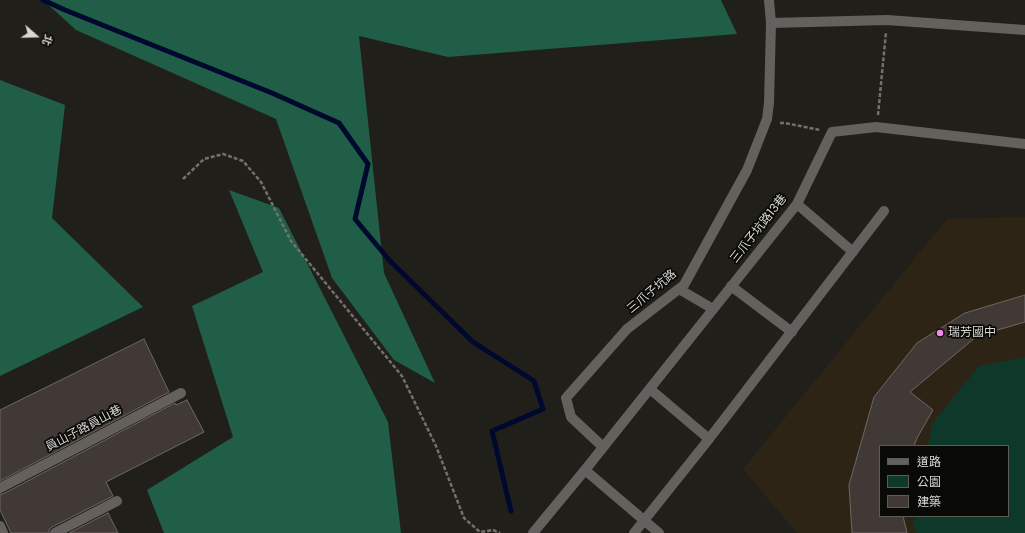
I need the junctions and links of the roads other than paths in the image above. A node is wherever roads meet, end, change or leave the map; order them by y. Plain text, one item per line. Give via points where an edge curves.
1 (769, 0) edge
2 (771, 23) junction
3 (1025, 30) edge
4 (1025, 144) edge
5 (797, 204) junction
6 (884, 211) dead end
7 (853, 252) junction
8 (731, 286) junction
9 (679, 289) junction
10 (713, 309) junction
11 (792, 332) junction
12 (650, 389) junction
13 (181, 393) dead end
14 (709, 439) junction
15 (603, 447) junction
16 (585, 470) junction
17 (0, 488) edge
18 (117, 500) dead end
19 (644, 520) junction
20 (0, 526) edge
21 (3, 533) edge
22 (55, 533) edge
23 (533, 533) edge
24 (634, 533) edge
25 (659, 533) edge

1 - 2 street, 三爪子坑路
2 - 3 street via 887,20
2 - 9 street, 三爪子坑路 via 767,119 747,170 684,285
4 - 5 street, 三爪子坑路13巷 via 876,127 832,132
5 - 7 street
5 - 8 street, 三爪子坑路13巷
6 - 7 street
7 - 11 street
8 - 10 street, 三爪子坑路13巷
8 - 11 street
9 - 10 street
9 - 15 street, 三爪子坑路 via 628,329 566,398 571,417
10 - 12 street, 三爪子坑路13巷
11 - 14 street
12 - 14 street
12 - 15 street, 三爪子坑路13巷
13 - 17 street, 員山子路員山巷
14 - 19 street
15 - 16 street
16 - 19 street
16 - 23 street
18 - 22 street
19 - 24 street
19 - 25 street
20 - 21 street

